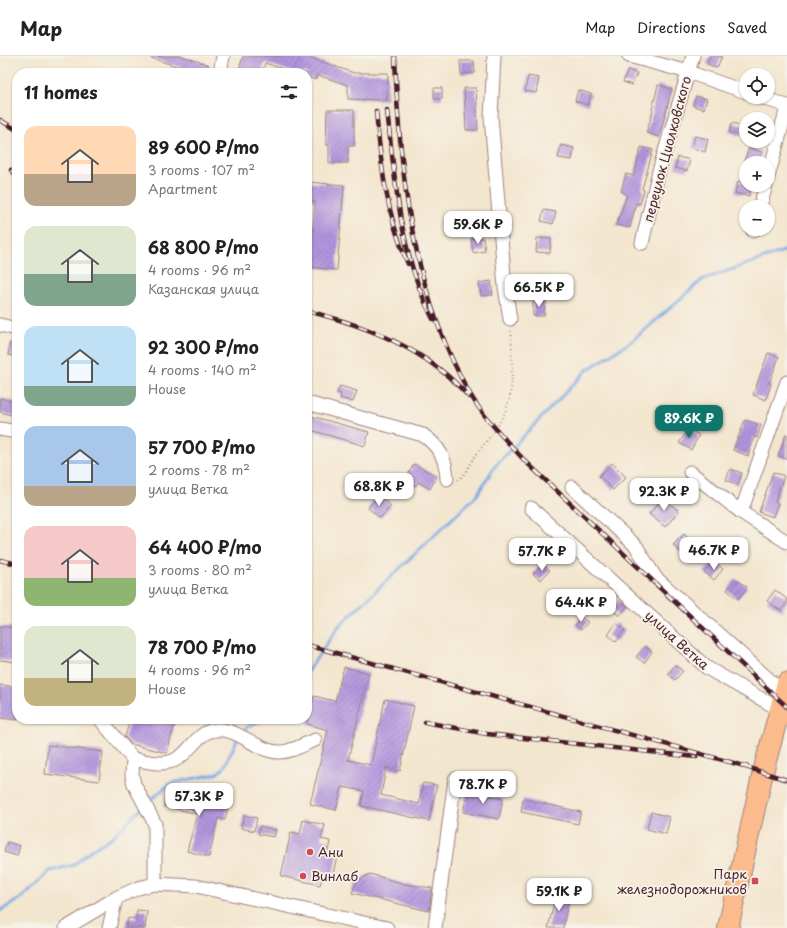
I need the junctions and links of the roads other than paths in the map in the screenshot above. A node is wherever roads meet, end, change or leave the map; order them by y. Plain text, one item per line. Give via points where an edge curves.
1 (223, 56) edge
2 (494, 56) edge
3 (629, 56) edge
4 (693, 56) edge
5 (221, 68) edge
6 (688, 72) junction
7 (739, 90) edge
8 (775, 103) edge
9 (787, 107) edge
10 (774, 156) edge
11 (642, 243) dead end
12 (510, 319) road end
13 (0, 325) edge
14 (12, 328) edge
15 (787, 382) edge
16 (312, 404) edge
17 (0, 429) edge
18 (12, 431) edge
19 (690, 472) dead end
20 (447, 479) road end
21 (572, 487) dead end
22 (531, 508) dead end
23 (741, 512) junction
24 (787, 542) edge
25 (783, 695) edge
26 (104, 724) edge
27 (315, 740) dead end
28 (133, 759) junction
29 (455, 779) dead end
30 (155, 884) junction
31 (116, 898) junction
32 (84, 922) edge
33 (348, 924) edge
34 (66, 928) edge
35 (109, 928) edge
36 (387, 928) edge
37 (435, 928) edge
38 (728, 928) edge

1 - 5 street
2 - 12 street via 491,117
3 - 6 street
4 - 6 street, переулок Циолковского
6 - 7 street
6 - 11 street, переулок Циолковского via 659,171
8 - 9 street
9 - 10 street
13 - 14 street
15 - 23 street
16 - 20 street via 424,435 437,446 443,456
17 - 18 street
19 - 23 street
21 - 25 street via 636,546 655,577
22 - 25 street, улица Ветка via 707,668
23 - 24 street
25 - 38 highway
26 - 28 street
27 - 28 street via 278,752 234,733 217,730 204,733 179,758 169,762
28 - 30 street via 134,784 152,815 156,832
29 - 37 street
30 - 31 street
30 - 33 street via 196,886
31 - 32 street
31 - 35 street
32 - 34 street
33 - 36 street

